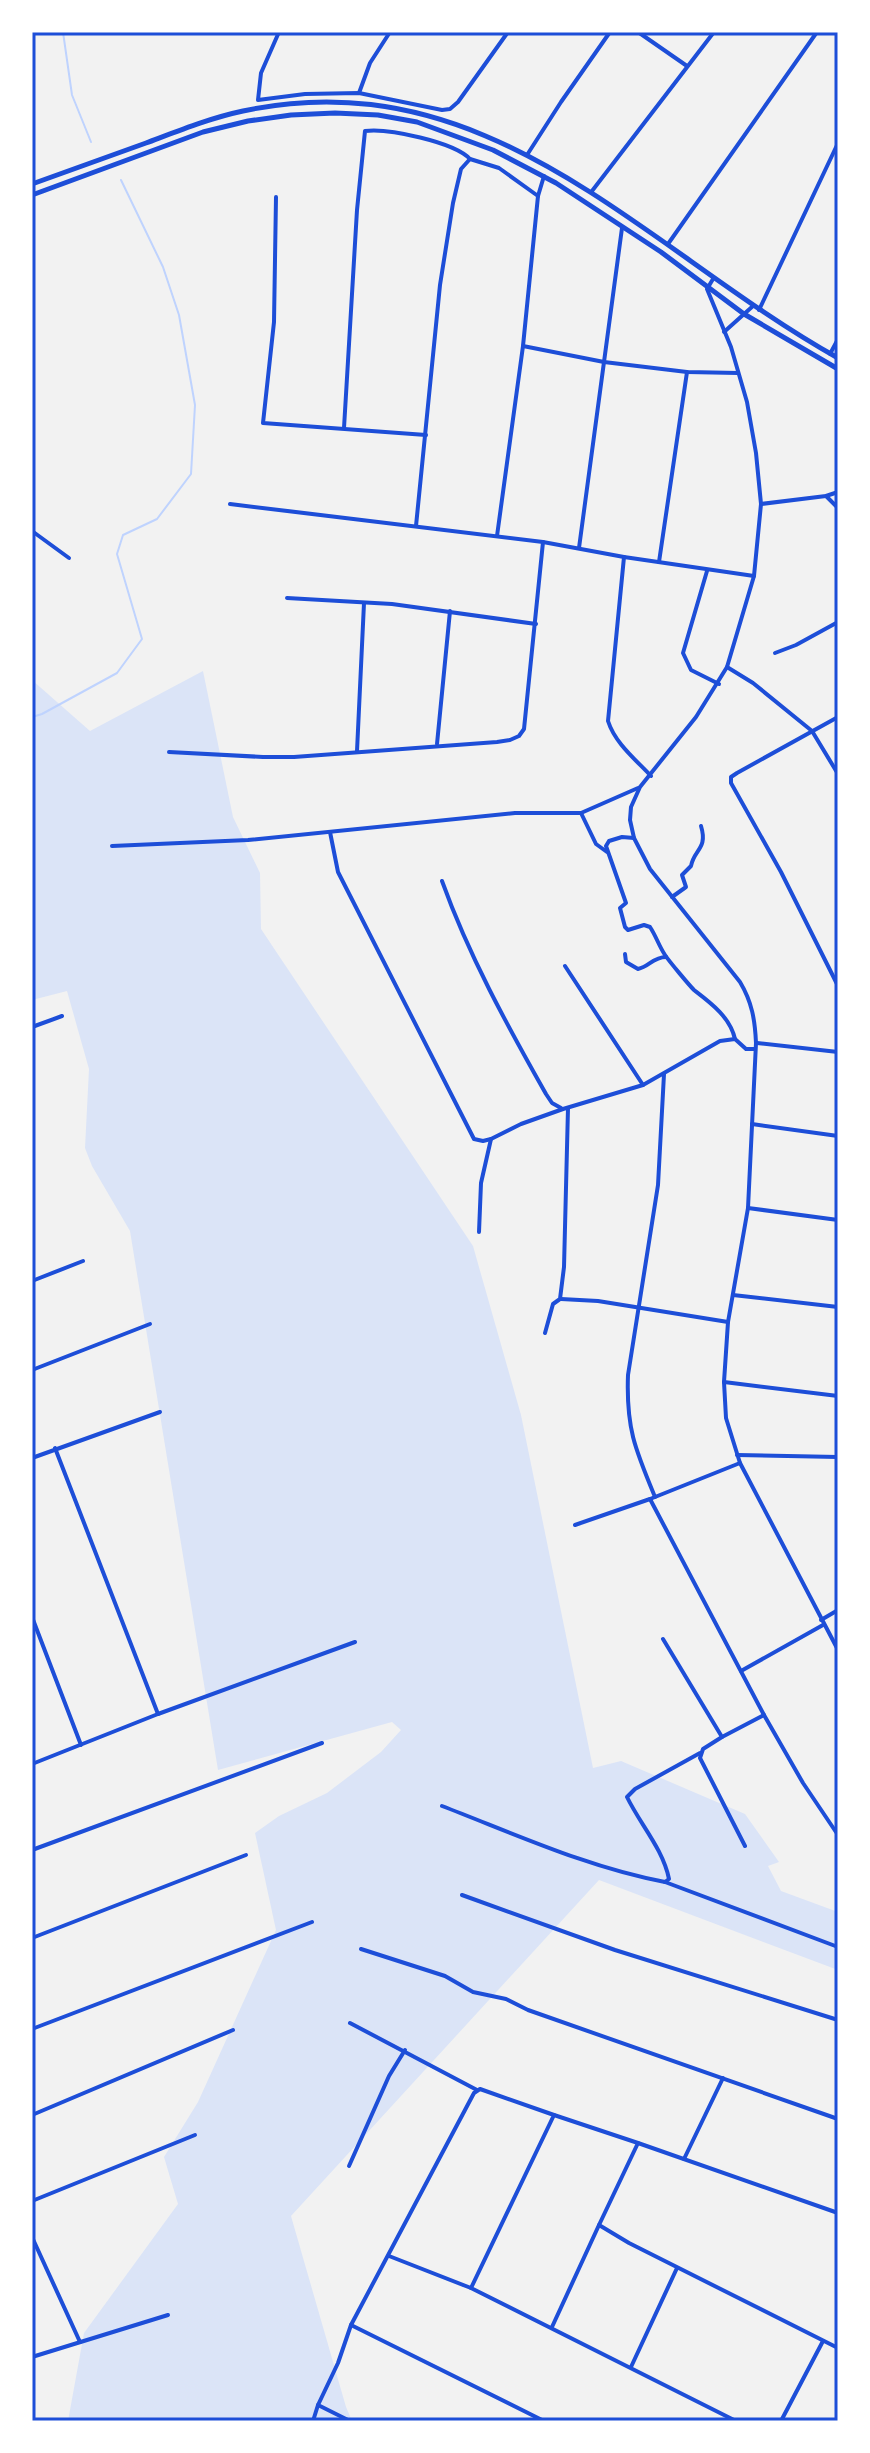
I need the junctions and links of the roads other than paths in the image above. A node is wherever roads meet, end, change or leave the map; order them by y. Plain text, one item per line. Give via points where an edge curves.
1 (279, 32) edge
2 (390, 32) edge
3 (508, 32) edge
4 (610, 32) edge
5 (638, 32) edge
6 (714, 32) edge
7 (817, 32) edge
8 (687, 66) junction
9 (359, 93) junction
10 (838, 143) edge
11 (527, 155) junction
12 (470, 159) junction
13 (544, 176) junction
14 (32, 184) edge
15 (592, 191) junction
16 (32, 195) edge
17 (538, 196) junction
18 (276, 197) dead end
19 (622, 225) junction
20 (668, 244) junction
21 (713, 279) junction
22 (707, 289) junction
23 (753, 306) junction
24 (759, 310) junction
25 (744, 314) junction
26 (724, 332) junction
27 (838, 339) edge
28 (523, 346) junction
29 (830, 354) junction
30 (838, 358) edge
31 (604, 362) junction
32 (838, 369) edge
33 (687, 372) junction
34 (738, 373) junction
35 (344, 428) junction
36 (426, 435) junction
37 (838, 492) edge
38 (826, 496) junction
39 (230, 504) dead end
40 (761, 504) junction
41 (838, 508) edge
42 (416, 526) junction
43 (32, 531) edge
44 (497, 536) junction
45 (543, 542) junction
46 (579, 548) junction
47 (624, 557) junction
48 (69, 558) dead end
49 (659, 562) junction
50 (707, 571) junction
51 (754, 576) junction
52 (287, 598) dead end
53 (364, 603) junction
54 (450, 611) junction
55 (838, 622) edge
56 (536, 624) junction
57 (775, 653) dead end
58 (727, 667) junction
59 (719, 684) junction
60 (838, 717) edge
61 (812, 731) junction
62 (437, 745) junction
63 (357, 751) junction
64 (169, 752) dead end
65 (838, 774) edge
66 (651, 776) junction
67 (640, 787) junction
68 (581, 813) junction
69 (701, 826) dead end
70 (330, 832) junction
71 (634, 838) junction
72 (112, 846) dead end
73 (607, 852) junction
74 (442, 881) dead end
75 (672, 897) junction
76 (625, 954) dead end
77 (666, 957) junction
78 (565, 966) dead end
79 (838, 986) edge
80 (62, 1016) dead end
81 (32, 1027) edge
82 (735, 1039) junction
83 (755, 1046) junction
84 (838, 1052) edge
85 (664, 1074) junction
86 (643, 1085) junction
87 (566, 1108) junction
88 (752, 1124) junction
89 (838, 1136) edge
90 (491, 1139) junction
91 (748, 1208) junction
92 (838, 1220) edge
93 (479, 1232) dead end
94 (83, 1261) dead end
95 (32, 1281) edge
96 (732, 1295) junction
97 (560, 1299) junction
98 (637, 1307) junction
99 (838, 1307) edge
100 (728, 1322) junction
101 (150, 1324) dead end
102 (545, 1333) dead end
103 (32, 1370) edge
104 (724, 1382) junction
105 (838, 1396) edge
106 (160, 1412) dead end
107 (55, 1448) junction
108 (737, 1455) junction
109 (838, 1457) edge
110 (32, 1458) edge
111 (740, 1463) junction
112 (652, 1498) junction
113 (575, 1525) dead end
114 (838, 1610) edge
115 (32, 1617) edge
116 (822, 1623) junction
117 (663, 1639) dead end
118 (355, 1642) dead end
119 (838, 1650) edge
120 (741, 1671) junction
121 (158, 1714) junction
122 (764, 1715) junction
123 (722, 1737) junction
124 (322, 1743) dead end
125 (81, 1745) junction
126 (700, 1753) junction
127 (32, 1764) edge
128 (442, 1806) dead end
129 (838, 1824) edge
130 (832, 1828) junction
131 (838, 1835) edge
132 (745, 1846) dead end
133 (32, 1850) edge
134 (246, 1855) dead end
135 (665, 1882) junction
136 (462, 1895) dead end
137 (312, 1922) dead end
138 (32, 1938) edge
139 (838, 1947) edge
140 (361, 1949) dead end
141 (838, 2020) edge
142 (350, 2023) dead end
143 (32, 2029) edge
144 (233, 2030) dead end
145 (405, 2050) junction
146 (724, 2077) junction
147 (477, 2090) junction
148 (32, 2115) edge
149 (554, 2115) junction
150 (838, 2119) edge
151 (195, 2135) dead end
152 (638, 2143) junction
153 (684, 2159) junction
154 (349, 2166) dead end
155 (32, 2201) edge
156 (838, 2213) edge
157 (599, 2225) junction
158 (32, 2237) edge
159 (389, 2256) junction
160 (677, 2268) junction
161 (471, 2288) junction
162 (168, 2315) dead end
163 (351, 2325) junction
164 (552, 2327) junction
165 (823, 2341) junction
166 (80, 2342) junction
167 (838, 2348) edge
168 (32, 2357) edge
169 (630, 2368) junction
170 (318, 2405) junction
171 (313, 2421) edge
172 (350, 2421) edge
173 (544, 2421) edge
174 (736, 2421) edge
175 (781, 2421) edge

1 - 9 street via 261,73 258,100
2 - 9 street
3 - 9 street via 450,109
4 - 11 street
5 - 8 street
6 - 8 street
7 - 20 street
8 - 15 street
10 - 24 street
11 - 14 main road via 462,125 379,105 290,105 200,122
11 - 15 main road
12 - 17 street via 499,168
12 - 35 street via 448,146 365,131
12 - 36 street via 461,169 453,203
13 - 16 main road via 417,122 335,113 248,121 203,132
13 - 17 street
13 - 19 main road
15 - 20 main road
17 - 28 street
18 - 35 street via 274,322 263,422
19 - 22 main road
19 - 31 street
20 - 21 main road
21 - 22 street
21 - 23 main road
22 - 25 main road
22 - 26 street
23 - 24 main road
23 - 25 street
24 - 29 main road
25 - 26 street
25 - 32 main road
26 - 34 street
27 - 29 street
28 - 31 street
28 - 44 street
29 - 30 main road
31 - 33 street
31 - 46 street
33 - 34 street
33 - 49 street
34 - 40 street
35 - 36 street
36 - 42 street
37 - 38 street
38 - 40 street
38 - 41 street
39 - 42 street
40 - 51 street
42 - 44 street
43 - 48 street
44 - 45 street
45 - 46 street
45 - 56 street
46 - 47 street
47 - 49 street
47 - 66 street via 608,721 618,741
49 - 50 street
50 - 51 street
50 - 59 street via 683,653 691,670
51 - 58 street
52 - 53 street
53 - 54 street
53 - 63 street
54 - 56 street
54 - 62 street
55 - 57 street
56 - 62 street via 519,736
58 - 59 street
58 - 61 street
59 - 66 street
60 - 61 street
61 - 65 street
61 - 79 street via 737,773 731,783
62 - 63 street
63 - 64 street via 263,757
66 - 67 street
67 - 68 street
67 - 71 street via 631,807
68 - 70 street via 515,813
68 - 73 street via 596,844
69 - 75 street via 700,851 682,875 686,887
70 - 72 street
70 - 90 street via 338,872 474,1139
71 - 73 street via 609,841
71 - 75 street
73 - 77 street via 626,903 620,908 625,927 650,927
74 - 87 street via 496,1004 552,1103
75 - 83 street via 750,998
76 - 77 street via 626,962 638,969
77 - 82 street via 726,1019
78 - 86 street
80 - 81 street
82 - 83 street via 746,1049
82 - 85 street via 720,1041
83 - 84 street
83 - 88 street
85 - 86 street
85 - 98 street via 658,1185
86 - 87 street
87 - 90 street
87 - 97 street
88 - 89 street
88 - 91 street
90 - 93 street via 481,1183
91 - 92 street
91 - 96 street
94 - 95 street
96 - 99 street
96 - 100 street
97 - 98 street
97 - 102 street via 553,1304
98 - 100 street
98 - 112 street via 627,1406
100 - 104 street
101 - 103 street
104 - 105 street
104 - 108 street via 726,1418
106 - 107 street
107 - 110 street
107 - 121 street
108 - 109 street
108 - 111 street
111 - 112 street
111 - 116 street
112 - 113 street
112 - 120 street
114 - 116 street
115 - 125 street
116 - 119 street
116 - 120 street
117 - 123 street
118 - 121 street
120 - 122 street
121 - 125 street
122 - 123 street
122 - 130 street
123 - 126 street
124 - 133 street
125 - 127 street
126 - 132 street
126 - 135 street via 627,1797 662,1858 669,1879
128 - 135 street via 615,1870
129 - 130 street
130 - 131 street
134 - 138 street
135 - 139 street
136 - 141 street
137 - 143 street
140 - 146 street
142 - 145 street
144 - 148 street
145 - 147 street
145 - 154 street
146 - 150 street
146 - 153 street
147 - 149 street
147 - 159 street
149 - 152 street
149 - 161 street
151 - 155 street
152 - 153 street
152 - 157 street
153 - 156 street
157 - 160 street
157 - 164 street
158 - 166 street
159 - 161 street
159 - 163 street
160 - 165 street
160 - 169 street
161 - 164 street
162 - 166 street
163 - 170 street
163 - 173 street
164 - 169 street
165 - 167 street
165 - 175 street
166 - 168 street
169 - 174 street
170 - 171 street
170 - 172 street

